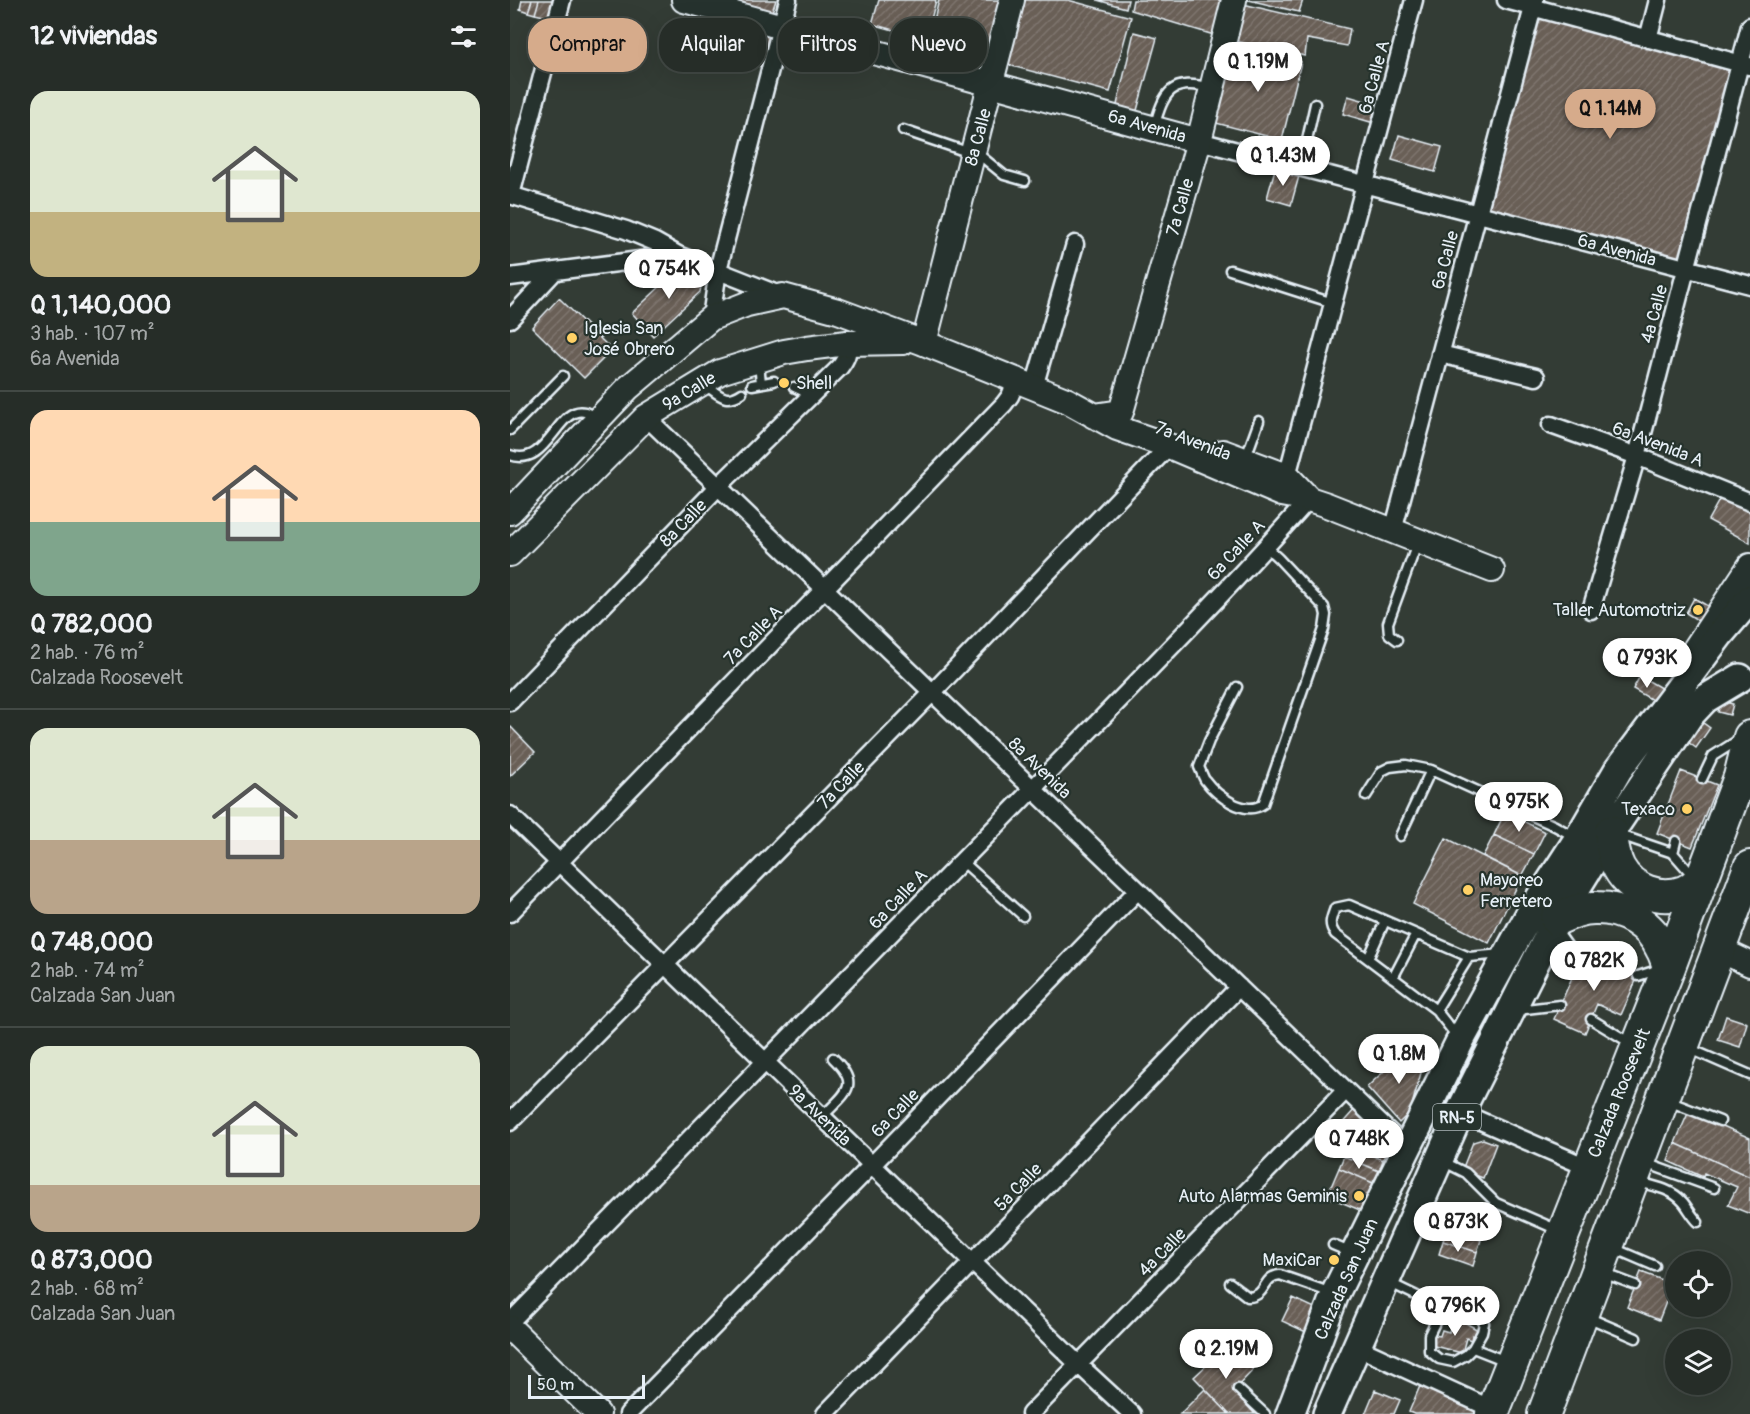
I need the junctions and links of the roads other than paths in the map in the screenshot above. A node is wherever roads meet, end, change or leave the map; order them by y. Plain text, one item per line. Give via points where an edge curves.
1 (562, 0) edge
2 (684, 0) edge
3 (788, 0) edge
4 (1012, 0) edge
5 (1234, 0) edge
6 (1414, 0) edge
7 (1506, 0) edge
8 (1659, 0) edge
9 (1534, 4) edge
10 (783, 18) edge
11 (778, 25) edge
12 (1750, 26) edge
13 (778, 38) edge
14 (1648, 39) junction
15 (878, 52) edge
16 (1745, 65) edge
17 (992, 83) junction
18 (1212, 88) junction
19 (1316, 104) dead end
20 (1154, 128) junction
21 (903, 130) dead end
22 (1199, 141) junction
23 (973, 154) junction
24 (1301, 167) junction
25 (1025, 181) dead end
26 (1365, 184) junction
27 (510, 195) edge
28 (1478, 214) junction
29 (1075, 244) dead end
30 (678, 255) junction
31 (1686, 268) junction
32 (718, 270) junction
33 (1230, 270) dead end
34 (554, 272) junction
35 (510, 277) edge
36 (1750, 285) edge
37 (783, 296) junction
38 (1333, 303) junction
39 (838, 311) junction
40 (711, 318) junction
41 (510, 319) edge
42 (848, 343) junction
43 (924, 343) junction
44 (1440, 354) junction
45 (759, 359) junction
46 (563, 376) dead end
47 (1536, 377) dead end
48 (774, 381) dead end
49 (702, 383) junction
50 (1025, 383) junction
51 (794, 387) dead end
52 (742, 393) dead end
53 (811, 395) junction
54 (1068, 401) junction
55 (1121, 412) junction
56 (1094, 416) junction
57 (646, 417) junction
58 (597, 420) junction
59 (1259, 422) dead end
60 (1551, 425) dead end
61 (510, 430) edge
62 (1169, 446) junction
63 (510, 455) edge
64 (1636, 456) junction
65 (1245, 461) junction
66 (1287, 476) junction
67 (719, 486) junction
68 (1309, 499) junction
69 (1750, 502) edge
70 (510, 512) edge
71 (1393, 531) junction
72 (1418, 541) junction
73 (1266, 547) junction
74 (510, 554) edge
75 (1750, 566) edge
76 (1492, 570) dead end
77 (825, 589) junction
78 (1750, 599) edge
79 (1591, 610) dead end
80 (1397, 640) dead end
81 (1740, 678) dead end
82 (1237, 687) dead end
83 (933, 692) junction
84 (510, 702) edge
85 (1750, 734) edge
86 (1431, 770) junction
87 (1618, 770) junction
88 (1702, 779) dead end
89 (1033, 789) junction
90 (1366, 796) dead end
91 (510, 814) edge
92 (1611, 832) junction
93 (1400, 836) dead end
94 (1578, 839) junction
95 (1676, 841) dead end
96 (1673, 854) junction
97 (963, 861) junction
98 (560, 862) junction
99 (1750, 867) edge
100 (1700, 882) junction
101 (1138, 890) junction
102 (510, 913) edge
103 (1023, 916) dead end
104 (1385, 921) junction
105 (1555, 922) junction
106 (1416, 934) junction
107 (1718, 950) junction
108 (1508, 953) junction
109 (1469, 957) junction
110 (1368, 959) junction
111 (1579, 962) dead end
112 (1750, 964) edge
113 (666, 965) junction
114 (1669, 967) junction
115 (1638, 976) dead end
116 (1393, 978) junction
117 (1239, 987) junction
118 (1560, 1005) dead end
119 (1436, 1010) junction
120 (1510, 1011) junction
121 (1591, 1018) dead end
122 (1460, 1041) junction
123 (1682, 1046) junction
124 (1637, 1047) junction
125 (833, 1058) dead end
126 (766, 1062) junction
127 (1750, 1075) edge
128 (1346, 1090) junction
129 (1662, 1099) junction
130 (1460, 1112) junction
131 (822, 1117) junction
132 (1720, 1121) dead end
133 (510, 1122) edge
134 (1406, 1148) junction
135 (1438, 1160) junction
136 (872, 1165) junction
137 (1589, 1168) junction
138 (1635, 1171) junction
139 (1714, 1188) dead end
140 (1698, 1222) dead end
141 (1564, 1233) junction
142 (1602, 1258) junction
143 (973, 1263) junction
144 (1655, 1266) dead end
145 (1385, 1281) junction
146 (1230, 1283) dead end
147 (1635, 1285) dead end
148 (1335, 1294) junction
149 (1442, 1308) junction
150 (1581, 1314) junction
151 (510, 1322) edge
152 (510, 1328) edge
153 (1636, 1338) dead end
154 (1357, 1347) junction
155 (1473, 1348) junction
156 (1513, 1364) junction
157 (1078, 1365) junction
158 (1238, 1389) dead end
159 (1493, 1412) edge
160 (598, 1414) edge
161 (628, 1414) edge
162 (825, 1414) edge
163 (1030, 1414) edge
164 (1132, 1414) edge
165 (1265, 1414) edge
166 (1290, 1414) edge
167 (1327, 1414) edge
168 (1544, 1414) edge

1 - 27 street
2 - 11 main road, 6a Avenida
3 - 10 street
4 - 17 main road, 8a Calle
5 - 18 main road, 7a Calle
6 - 26 street, 6a Calle A
7 - 9 street
8 - 14 street
9 - 14 street
9 - 28 street, 6a Calle
12 - 16 street, 4a Calle
13 - 32 street
14 - 16 street
15 - 17 main road, 6a Avenida
16 - 31 street, 4a Calle
17 - 20 main road, 6a Avenida
17 - 23 main road, 8a Calle
18 - 20 lane via 1185,85 1170,89
18 - 22 main road, 7a Calle
19 - 24 lane
20 - 22 main road, 6a Avenida
21 - 23 lane
22 - 24 street, 6a Avenida
22 - 55 main road, 7a Calle
23 - 25 lane via 1004,175
23 - 43 main road, 8a Calle
24 - 26 street, 6a Avenida
26 - 28 street, 6a Avenida
26 - 38 street, 6a Calle A
27 - 30 street via 626,230
28 - 31 street, 6a Avenida
28 - 44 street, 6a Calle
29 - 50 street, 7a Calle A
30 - 32 street
30 - 34 street
31 - 36 street, 6a Avenida
31 - 64 street, 4a Calle
32 - 37 street
32 - 40 street
33 - 38 lane
34 - 35 street
34 - 41 street
37 - 39 main road, 9a Calle
37 - 40 main road, 9a Calle
38 - 66 street, 6a Calle A
39 - 42 main road
39 - 43 main road, 7a Avenida
40 - 58 main road, 9a Calle via 628,388
42 - 43 main road, 9a Calle
42 - 45 main road, 9a Calle
42 - 53 street, 8a Calle via 846,359
43 - 50 main road, 7a Avenida
44 - 47 street
44 - 71 street, 6a Calle
45 - 48 lane via 757,384
45 - 49 main road, 9a Calle via 720,372
46 - 61 lane
49 - 52 lane via 725,399
49 - 57 main road, 9a Calle
50 - 54 main road, 7a Avenida
50 - 77 street, 7a Calle A
51 - 53 lane
53 - 67 street, 8a Calle
54 - 55 main road, 7a Avenida
54 - 56 main road, 7a Avenida
55 - 56 main road
55 - 65 main road, 7a Avenida
56 - 62 main road, 7a Avenida
57 - 67 street, 8a Avenida
57 - 74 main road, 9a Calle
58 - 63 lane via 583,412 571,414 536,452 528,457
58 - 70 main road, 9a Calle
59 - 65 lane
60 - 64 street, 6a Avenida A
62 - 68 main road, 7a Avenida via 1282,494
62 - 83 street, 7a Calle
64 - 69 street, 6a Avenida A
64 - 79 street, 4a Calle
65 - 66 main road, 7a Avenida
66 - 68 main road, 7a Avenida
67 - 77 street, 8a Avenida
67 - 84 street, 8a Calle
68 - 71 main road, 7a Avenida
68 - 73 street, 6a Calle A
71 - 72 main road, 7a Avenida
72 - 76 main road, 7a Avenida
72 - 80 lane via 1388,623 1389,634
73 - 82 lane via 1324,607 1326,615 1263,804 1256,809 1243,809 1231,802 1204,779 1199,767
73 - 89 street, 6a Calle A
75 - 87 main road
77 - 83 street, 8a Avenida
77 - 98 street, 7a Calle A
78 - 87 main road, Calzada San Juan / RN-5
81 - 92 main road, Calzada San Juan / RN-5 via 1705,699 1689,716
83 - 89 street, 8a Avenida
83 - 113 street, 7a Calle
85 - 88 lane via 1713,756
85 - 100 highway, Calzada Roosevelt via 1740,777
86 - 90 lane via 1406,765 1382,771
86 - 93 lane
86 - 94 lane
87 - 94 main road, Calzada San Juan / RN-5
89 - 97 street, 6a Calle A
89 - 101 street, 8a Avenida
91 - 98 street, 9a Avenida
92 - 96 lane
92 - 100 highway via 1619,868 1631,883 1647,892 1684,892
92 - 105 main road, Calzada San Juan / RN-5
94 - 108 main road, Calzada San Juan / RN-5
95 - 96 lane
96 - 100 lane
97 - 103 lane
97 - 126 street, 6a Calle A
98 - 102 street, 7a Calle A
98 - 113 street, 9a Avenida
99 - 107 highway
100 - 114 highway, Calzada Roosevelt
101 - 117 street, 8a Avenida
101 - 136 street, 6a Calle
104 - 106 lane
104 - 110 lane
104 - 110 lane via 1349,905 1335,908 1331,929
105 - 111 lane
105 - 114 highway via 1576,911 1616,910 1635,918 1650,931 1662,947
105 - 120 main road, Calzada San Juan / RN-5
106 - 109 lane
106 - 116 lane
107 - 112 main road
107 - 123 highway
108 - 109 lane
108 - 122 main road, Calzada San Juan / RN-5
109 - 119 lane
110 - 116 lane
113 - 126 street, 9a Avenida
113 - 133 street, 7a Calle
114 - 115 lane
114 - 124 highway, Calzada Roosevelt
116 - 119 lane
117 - 128 street, 8a Avenida
117 - 143 street, 5a Calle
118 - 120 lane
119 - 122 lane
120 - 130 main road, Calzada San Juan / RN-5
121 - 124 lane
122 - 134 main road, Calzada San Juan / RN-5
123 - 127 lane
123 - 129 highway
124 - 137 highway, Calzada Roosevelt
125 - 131 lane via 844,1068 850,1084
126 - 131 street, 9a Avenida
126 - 151 street, 6a Calle A
128 - 134 street, 8a Avenida
128 - 157 street, 4a Calle
129 - 132 lane
129 - 138 highway
130 - 135 main road, Calzada San Juan / RN-5
130 - 137 street
131 - 136 street, 9a Avenida
134 - 148 main road, Calzada San Juan / RN-5 via 1344,1250
135 - 141 lane via 1466,1173 1496,1203
135 - 145 main road, Calzada San Juan / RN-5
136 - 143 street, 9a Avenida
136 - 161 street, 6a Calle
137 - 141 highway, Calzada Roosevelt
138 - 139 lane
138 - 140 lane via 1682,1201
138 - 142 highway
141 - 156 highway, Calzada Roosevelt
142 - 144 lane
142 - 147 lane
142 - 150 highway
143 - 157 street, 9a Avenida
143 - 162 street, 5a Calle
145 - 149 lane
145 - 154 main road, Calzada San Juan / RN-5
146 - 148 lane via 1252,1297 1274,1275 1280,1275
148 - 166 main road, Calzada San Juan / RN-5
149 - 155 lane via 1463,1305 1481,1315 1482,1332
149 - 155 lane via 1429,1335 1432,1355 1453,1362
150 - 153 lane
150 - 168 highway
152 - 160 main road
154 - 159 street
154 - 167 main road, Calzada San Juan / RN-5
155 - 156 lane
156 - 159 highway, Calzada Roosevelt
157 - 163 street, 4a Calle
157 - 164 street, 9a Avenida
158 - 165 lane

